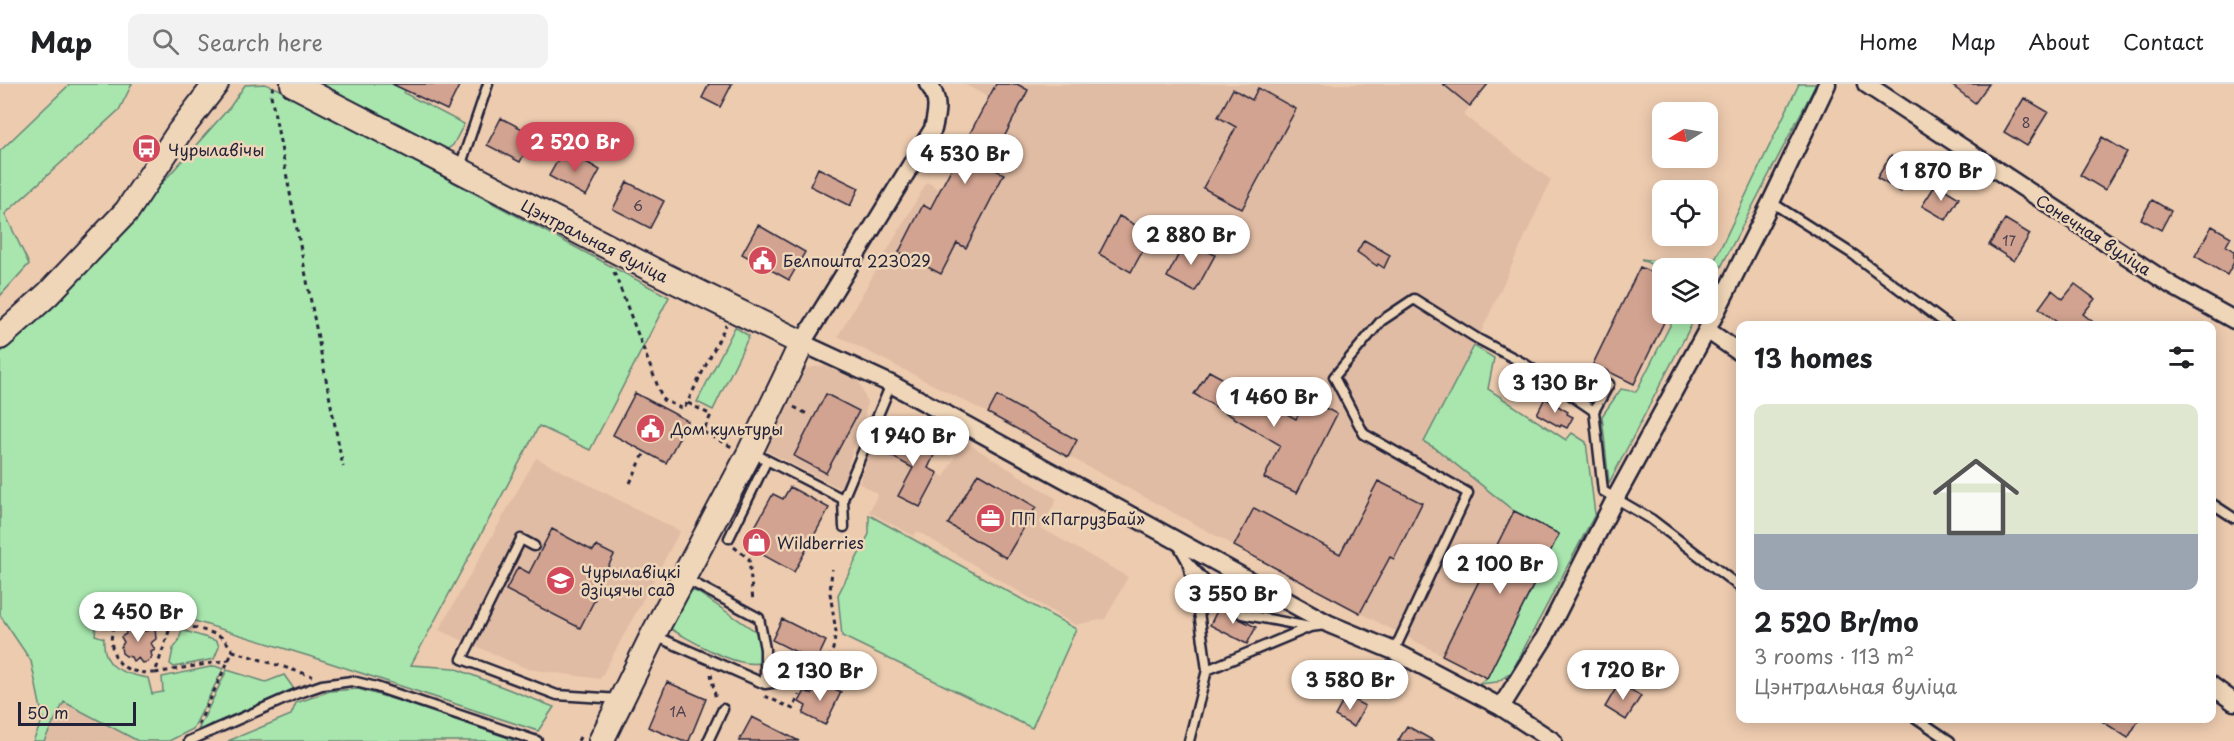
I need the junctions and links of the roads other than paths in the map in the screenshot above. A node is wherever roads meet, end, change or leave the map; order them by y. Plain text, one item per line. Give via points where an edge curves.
1 (216, 84) edge
2 (294, 84) edge
3 (489, 84) edge
4 (928, 84) edge
5 (1827, 84) edge
6 (1866, 84) edge
7 (459, 170) junction
8 (1771, 202) junction
9 (2234, 320) edge
10 (1942, 321) edge
11 (1707, 330) junction
12 (0, 337) edge
13 (802, 343) junction
14 (1736, 350) edge
15 (891, 384) junction
16 (1609, 384) dead end
17 (1594, 411) junction
18 (759, 456) junction
19 (843, 499) junction
20 (1615, 499) junction
21 (2216, 506) edge
22 (2234, 518) edge
23 (844, 527) dead end
24 (729, 538) road end
25 (1174, 539) junction
26 (534, 546) dead end
27 (1187, 561) junction
28 (684, 578) junction
29 (1736, 583) edge
30 (1229, 607) dead end
31 (1242, 614) dead end
32 (1329, 624) junction
33 (1310, 627) junction
34 (653, 635) junction
35 (1394, 651) junction
36 (1207, 670) junction
37 (799, 679) dead end
38 (765, 684) junction
39 (2216, 689) edge
40 (621, 699) junction
41 (2234, 702) edge
42 (1501, 707) junction
43 (723, 709) dead end
44 (1923, 723) edge
45 (592, 737) edge
46 (189, 741) edge
47 (537, 741) edge
48 (708, 741) edge
49 (1188, 741) edge
50 (1553, 741) edge
51 (1950, 741) edge

1 - 12 street via 126,211 48,294
2 - 7 street, Цэнтральная вуліца
3 - 7 lane
4 - 13 street via 938,107 933,129
5 - 8 street
6 - 9 street, Сонечная вуліца via 2171,285
7 - 13 street, Цэнтральная вуліца
8 - 10 lane via 1854,255
8 - 11 street
11 - 14 street
11 - 20 street
13 - 15 street, Цэнтральная вуліца
13 - 18 street
15 - 19 lane
15 - 25 street, Цэнтральная вуліца
16 - 17 lane
17 - 20 lane via 1603,490
17 - 35 lane via 1525,364 1414,299 1381,321 1334,377 1364,434 1468,493
18 - 19 lane
18 - 24 lane
18 - 28 street
19 - 23 lane
20 - 29 lane via 1651,519
20 - 42 street via 1545,636
21 - 22 lane
25 - 27 lane
25 - 32 street, Цэнтральная вуліца
26 - 40 lane via 521,539 462,659 557,695
27 - 30 lane
27 - 36 lane via 1200,612
28 - 34 street
28 - 38 lane via 759,618 765,649
31 - 33 lane
32 - 33 lane
32 - 35 street, Цэнтральная вуліца
33 - 36 lane
34 - 38 lane
34 - 40 street
35 - 42 street, Цэнтральная вуліца
36 - 49 lane
37 - 38 lane
39 - 41 street
40 - 45 street
42 - 50 street, Цэнтральная вуліца
43 - 48 lane
44 - 51 lane
46 - 47 lane via 296,694 352,681

